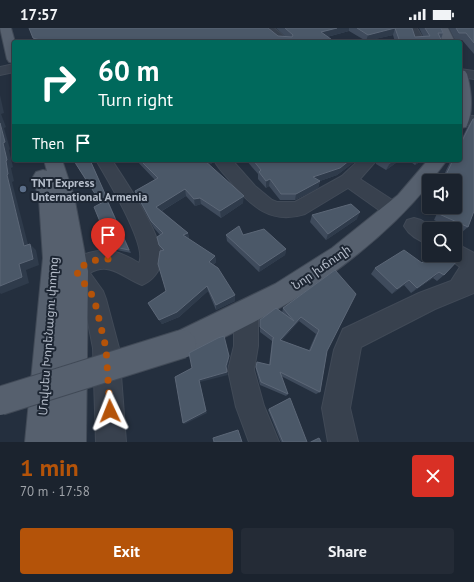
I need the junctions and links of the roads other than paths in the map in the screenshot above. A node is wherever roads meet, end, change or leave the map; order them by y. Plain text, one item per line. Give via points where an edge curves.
1 (5, 28) edge
2 (16, 28) edge
3 (267, 28) edge
4 (411, 28) edge
5 (442, 28) edge
6 (19, 40) edge
7 (282, 40) edge
8 (418, 40) edge
9 (448, 40) edge
10 (12, 52) edge
11 (12, 68) edge
12 (0, 71) edge
13 (462, 74) edge
14 (474, 75) edge
15 (462, 88) edge
16 (465, 121) edge
17 (40, 162) edge
18 (55, 162) edge
19 (105, 162) edge
20 (224, 162) edge
21 (366, 162) dead end
22 (436, 162) edge
23 (348, 180) junction
24 (393, 210) junction
25 (462, 262) edge
26 (76, 271) junction
27 (470, 274) edge
28 (246, 313) junction
29 (0, 401) edge
30 (41, 442) edge
31 (70, 442) edge
32 (111, 442) edge
33 (264, 442) edge
34 (343, 442) edge

1 - 10 main road
2 - 6 main road
3 - 7 street
4 - 8 street
5 - 9 main road
11 - 12 street
13 - 14 street
15 - 16 main road
17 - 30 main road, Մովսես Խորենացու փողոց via 49,199 55,258
18 - 26 main road, Մովսես Խորենացու փողոց via 64,196
19 - 26 street via 150,248 149,268 142,275 136,274 124,265 108,259 96,259 87,262
20 - 23 street via 254,196 265,205 278,209 298,209
21 - 23 street
22 - 24 main road, Նոր խճուղի via 405,200
23 - 24 street
24 - 28 main road, Նոր խճուղի via 340,254 284,292
25 - 27 street
26 - 31 main road, Մովսես Խորենացու փողոց
26 - 32 street via 94,298 106,348
27 - 34 street via 427,301 352,338 347,350 336,408
28 - 29 main road, Նոր խճուղի, bridge via 182,344
28 - 33 street via 246,346 241,370 250,407

